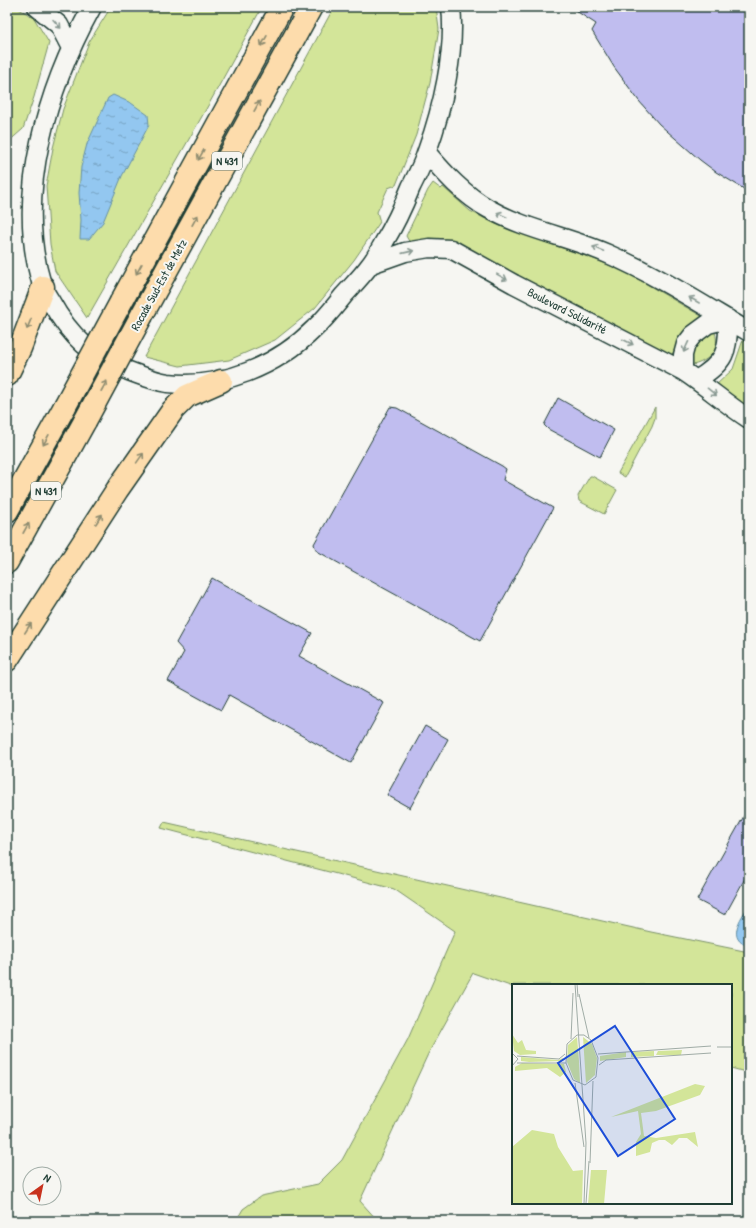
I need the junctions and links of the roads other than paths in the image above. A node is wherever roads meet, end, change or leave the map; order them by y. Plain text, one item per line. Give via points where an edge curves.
1 (37, 7) edge
2 (92, 7) edge
3 (282, 7) edge
4 (311, 7) edge
5 (451, 7) edge
6 (71, 48) junction
7 (427, 152) junction
8 (372, 264) junction
9 (43, 287) junction
10 (728, 319) junction
11 (749, 332) edge
12 (7, 375) edge
13 (690, 375) junction
14 (221, 381) junction
15 (749, 419) edge
16 (7, 511) edge
17 (7, 562) edge
18 (7, 660) edge

1 -> 6 main road via 59,25
2 - 6 main road
3 -> 16 highway, Rocade Sud-Est de Metz / N 431, bridge
17 -> 4 highway, Rocade Sud-Est de Metz / N 431, bridge
5 - 7 main road via 450,56 445,87
6 - 9 main road via 42,132 32,186 32,220
7 - 8 main road via 392,229
10 -> 7 main road via 627,262 583,243 490,210 474,200 448,177
8 -> 13 main road, Boulevard Solidarité via 405,252 429,248 451,249
8 - 14 main road via 315,328 294,345 272,360
9 -> 12 highway
9 - 14 main road via 58,315 75,336 90,351 117,367 166,383
10 - 11 main road
10 - 13 main road via 726,350 719,363 712,370
10 -> 13 main road via 708,324 686,344 683,355
13 -> 15 main road, Boulevard Solidarité
18 -> 14 highway via 117,490 173,410 187,396

